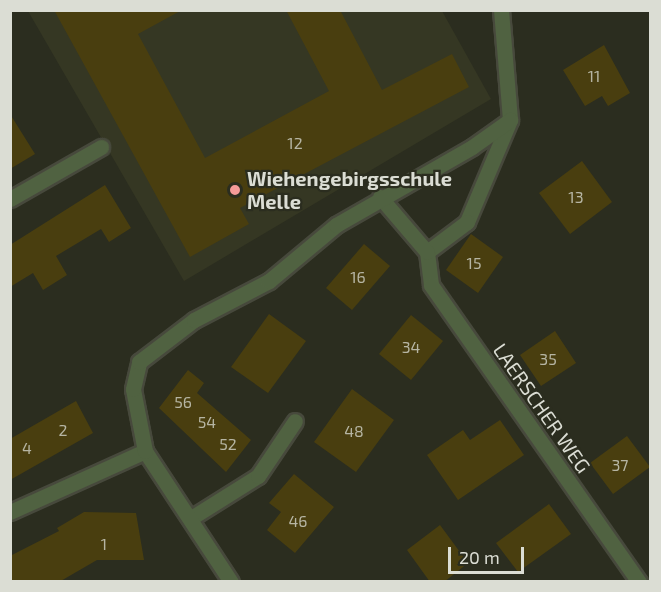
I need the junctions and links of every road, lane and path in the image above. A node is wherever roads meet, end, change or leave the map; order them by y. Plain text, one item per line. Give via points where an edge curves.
1 (501, 10) edge
2 (510, 120) junction
3 (101, 147) dead end
4 (380, 197) junction
5 (10, 199) edge
6 (427, 252) junction
7 (295, 421) dead end
8 (145, 451) junction
9 (10, 512) edge
10 (191, 518) junction
11 (231, 582) edge
12 (639, 582) edge

1 - 2 street
2 - 4 street via 472,147
2 - 6 street via 467,222
3 - 5 street
4 - 6 street
4 - 8 street via 269,281 194,320 139,362 133,389
6 - 12 street, LAERSCHER WEG via 430,285
7 - 10 street via 258,476
8 - 9 street
8 - 10 street
10 - 11 street

